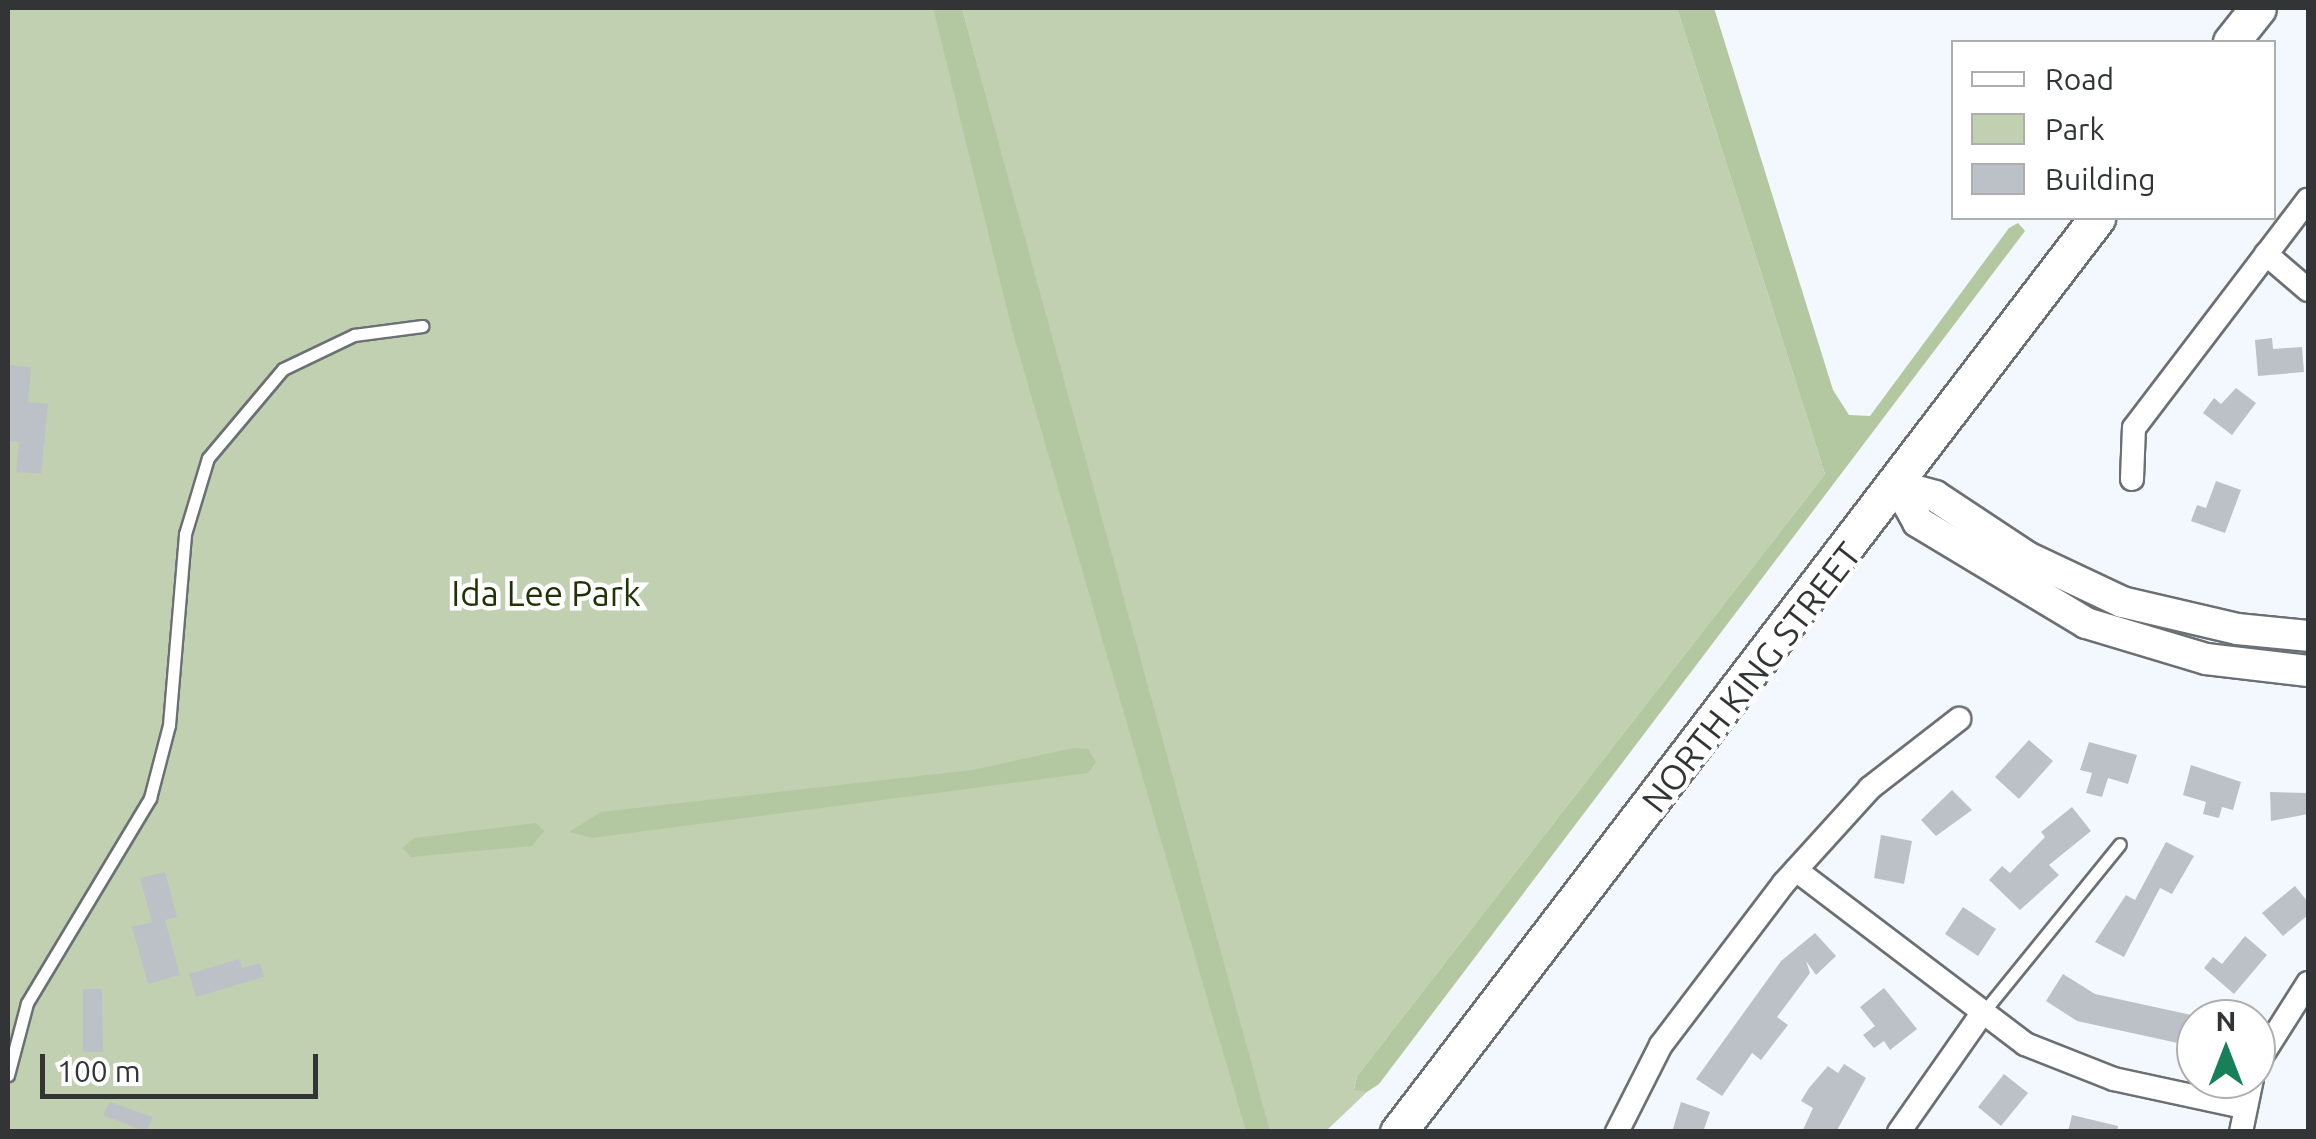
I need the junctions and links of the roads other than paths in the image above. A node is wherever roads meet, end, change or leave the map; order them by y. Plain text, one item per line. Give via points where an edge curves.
1 (2258, 8) edge
2 (2233, 40) edge
3 (2308, 200) edge
4 (2097, 220) edge
5 (2266, 254) junction
6 (2308, 290) edge
7 (422, 326) dead end
8 (2132, 479) dead end
9 (1898, 486) junction
10 (2308, 636) edge
11 (2308, 671) edge
12 (1960, 719) dead end
13 (2120, 844) dead end
14 (1796, 870) junction
15 (2308, 982) edge
16 (1981, 1015) junction
17 (2276, 1033) edge
18 (8, 1075) edge
19 (2246, 1099) edge
20 (2244, 1107) junction
21 (1398, 1132) edge
22 (1616, 1132) edge
23 (1899, 1132) edge
24 (2241, 1132) edge

1 - 2 main road
3 - 5 street
4 - 9 main road, NORTH KING STREET
5 - 6 street
5 - 8 street via 2134,428
7 - 18 lane via 354,336 283,368 208,458 184,534 169,725 150,798 28,1003
9 - 10 main road via 1935,496 2027,557 2122,602 2237,629
9 - 11 main road via 1918,522 2086,624 2206,659
9 - 21 main road, NORTH KING STREET
12 - 14 street via 1870,788
13 - 16 lane
14 - 16 street
14 - 22 street via 1661,1045
15 - 17 street
16 - 20 street via 2071,1064
16 - 23 street
19 - 20 street
20 - 24 street

